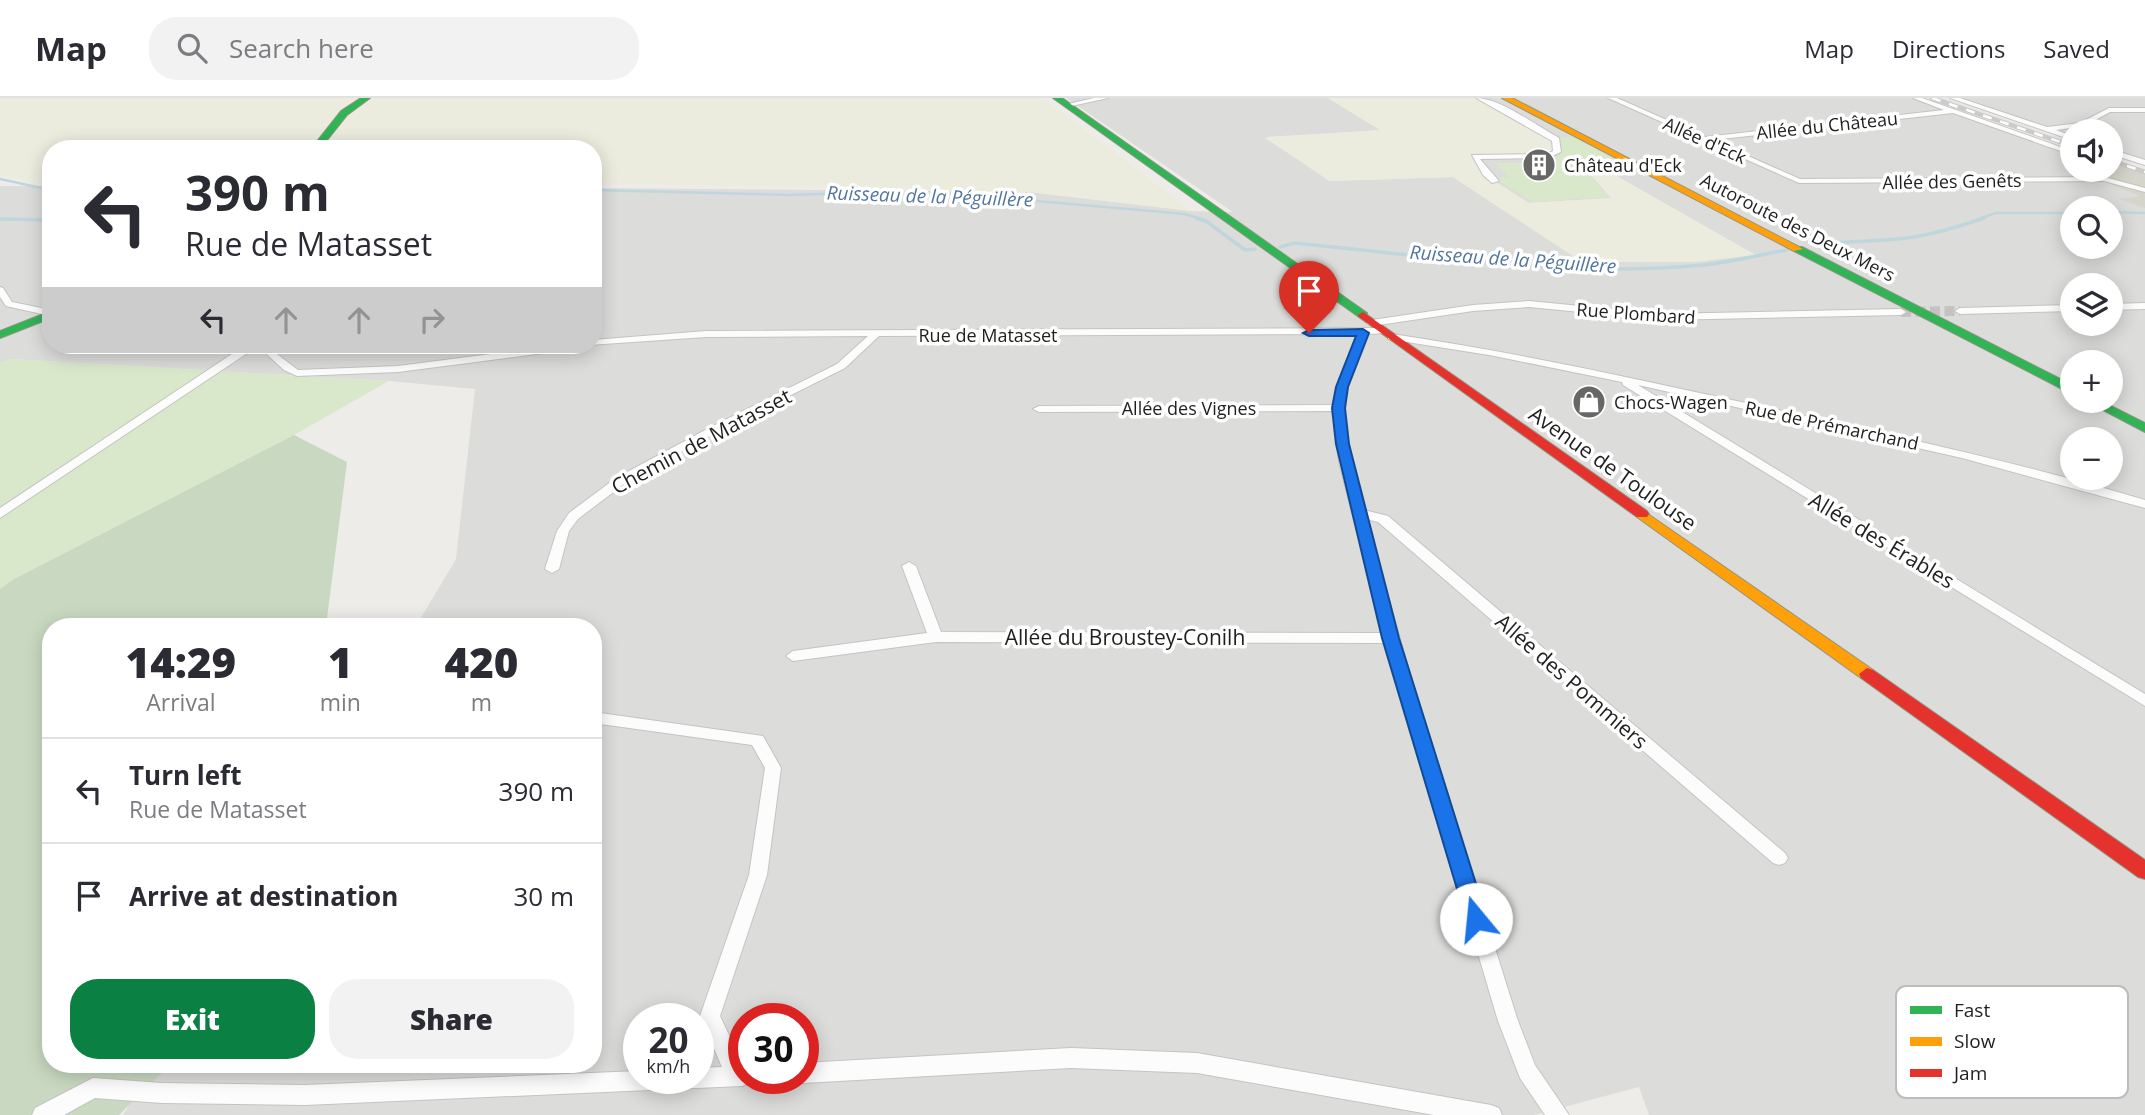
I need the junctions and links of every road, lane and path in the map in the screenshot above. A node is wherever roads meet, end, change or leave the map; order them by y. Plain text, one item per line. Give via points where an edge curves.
1 (366, 98) edge
2 (1104, 98) edge
3 (1479, 98) edge
4 (1506, 98) edge
5 (1521, 98) edge
6 (1611, 98) edge
7 (1916, 98) edge
8 (1953, 98) edge
9 (1062, 102) edge
10 (2145, 110) edge
11 (1954, 111) junction
12 (2046, 129) junction
13 (2060, 134) edge
14 (1701, 139) junction
15 (322, 140) edge
16 (2060, 149) edge
17 (2123, 155) edge
18 (2145, 163) edge
19 (1495, 181) dead end
20 (1799, 181) joint
21 (2145, 190) edge
22 (0, 290) edge
23 (2145, 306) edge
24 (2123, 307) edge
25 (2060, 308) edge
26 (1960, 311) tunnel mouth
27 (42, 312) edge
28 (1901, 312) tunnel mouth
29 (42, 318) edge
30 (1377, 331) junction
31 (0, 335) edge
32 (875, 335) junction
33 (602, 342) edge
34 (239, 354) edge
35 (274, 354) edge
36 (508, 354) edge
37 (2060, 371) edge
38 (1619, 378) junction
39 (2060, 384) edge
40 (2123, 403) edge
41 (1338, 408) junction
42 (1039, 409) dead end
43 (2116, 413) edge
44 (2145, 414) edge
45 (2145, 428) edge
46 (2145, 504) edge
47 (1359, 513) junction
48 (0, 514) edge
49 (909, 566) dead end
50 (552, 569) dead end
51 (936, 637) junction
52 (1390, 638) junction
53 (793, 656) dead end
54 (2145, 701) edge
55 (602, 718) edge
56 (1779, 858) dead end
57 (2145, 871) edge
58 (728, 1052) edge
59 (819, 1072) edge
60 (623, 1081) edge
61 (43, 1115) edge
62 (1492, 1115) edge
63 (1558, 1115) edge

1 - 15 main road via 344,113
2 - 9 street
3 - 19 street via 1556,140 1557,152 1548,156 1475,157
4 - 39 main road, Autoroute des Deux Mers
5 - 37 main road, Autoroute des Deux Mers
6 - 14 street, Allée d'Eck
7 - 11 street
8 - 12 street
9 - 30 main road, Avenue de Toulouse
10 - 12 street via 2109,110 2082,125
11 - 14 street, Allée du Château
11 - 16 street
12 - 13 street
14 - 20 street, Allée d'Eck
17 - 18 street
20 - 21 street, Allée des Genêts via 2104,179
22 - 27 street via 9,304
23 - 24 street
25 - 26 street
28 - 30 street, Rue Plombard via 1663,317 1529,304 1473,308
29 - 31 main road
30 - 32 street, Rue de Matasset
30 - 38 street, Rue de Prémarchand
30 - 41 street via 1342,387
30 - 57 main road, Avenue de Toulouse
32 - 33 street, Rue de Matasset via 706,334
32 - 50 street, Chemin de Matasset via 833,370 620,481 573,516 563,531
34 - 48 street
35 - 36 street via 297,373 398,369
38 - 46 street, Rue de Prémarchand via 1977,457
38 - 54 street, Allée des Érables
40 - 44 main road
41 - 42 street, Allée des Vignes
41 - 47 street
43 - 45 main road
47 - 52 street
47 - 56 street, Allée des Pommiers via 1383,519
49 - 51 street
51 - 52 street, Allée du Broustey-Conilh
51 - 53 street, Allée du Broustey-Conilh
52 - 63 street via 1508,1021 1527,1071
55 - 58 street via 757,740 773,768 758,875 710,1016
59 - 62 street via 1071,1058 1197,1063
60 - 61 street via 304,1095 93,1088

